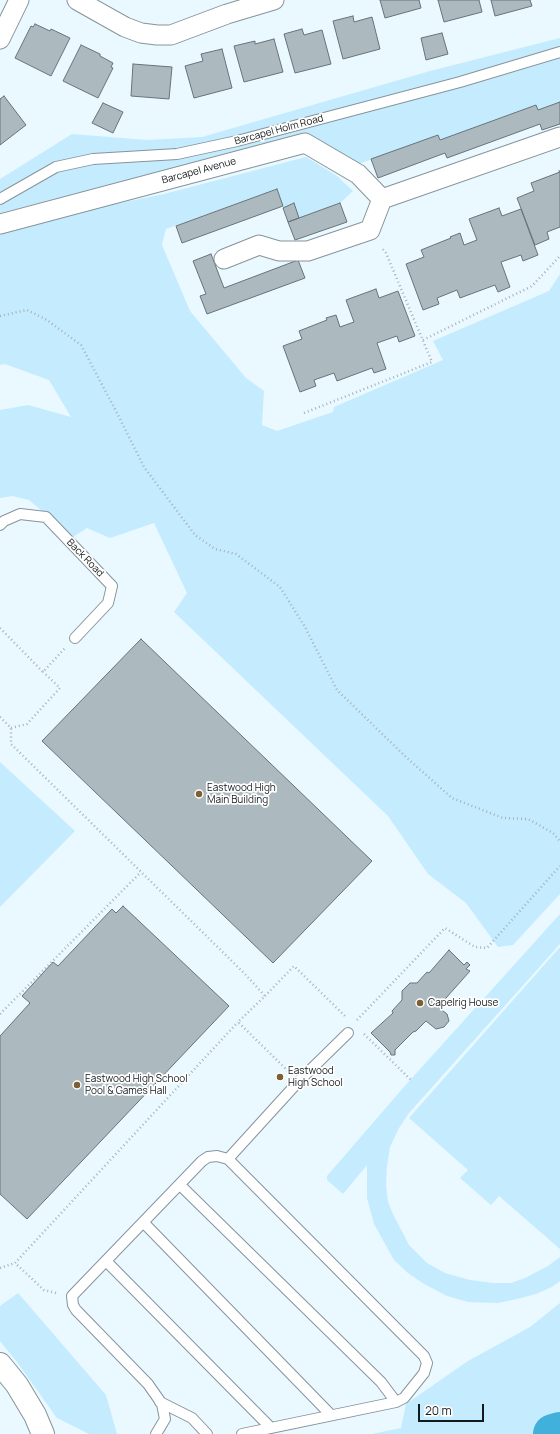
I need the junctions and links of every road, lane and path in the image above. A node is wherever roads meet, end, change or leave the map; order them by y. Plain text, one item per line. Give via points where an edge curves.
1 (19, 0) edge
2 (77, 0) edge
3 (274, 0) edge
4 (0, 39) edge
5 (560, 52) edge
6 (560, 137) edge
7 (0, 199) edge
8 (382, 199) junction
9 (0, 224) edge
10 (370, 230) junction
11 (560, 256) edge
12 (224, 259) dead end
13 (0, 316) edge
14 (423, 340) junction
15 (304, 413) dead end
16 (0, 525) edge
17 (0, 628) edge
18 (75, 638) joint
19 (43, 672) junction
20 (0, 717) edge
21 (11, 728) junction
22 (560, 841) edge
23 (560, 866) edge
24 (141, 872) junction
25 (265, 996) junction
26 (0, 1014) edge
27 (238, 1022) junction
28 (354, 1024) junction
29 (348, 1033) joint
30 (411, 1080) dead end
31 (299, 1081) junction
32 (228, 1160) junction
33 (180, 1184) junction
34 (143, 1222) junction
35 (106, 1261) junction
36 (15, 1263) junction
37 (0, 1268) edge
38 (72, 1296) junction
39 (0, 1364) edge
40 (160, 1402) junction
41 (396, 1402) junction
42 (330, 1416) junction
43 (39, 1425) edge
44 (271, 1428) junction
45 (58, 1434) edge
46 (156, 1434) edge
47 (207, 1434) edge
48 (242, 1434) edge

1 - 4 street
2 - 3 street via 125,27 157,35 171,35
5 - 7 lane, Barcapel Holm Road via 460,82 236,141 176,154 93,159 56,167
6 - 8 street
8 - 9 street, Barcapel Avenue via 358,174 305,143
8 - 10 street
10 - 12 street via 308,251 279,251 259,245
10 - 14 path via 386,253
11 - 14 path via 532,286
13 - 22 path via 27,310 47,320 81,345 144,467 195,535 215,549 236,554 280,587 305,627 337,690 407,758 452,798 503,818 528,819 554,833
14 - 15 path via 432,362
16 - 18 lane, Back Road via 20,514 46,517 112,586 108,603
17 - 19 path
18 - 19 path
19 - 21 path via 60,688 27,724
20 - 21 path
21 - 24 path via 11,744
23 - 28 path via 487,948 475,946 445,928
24 - 25 path
24 - 26 path
25 - 27 path
25 - 28 path via 294,966
27 - 31 path
27 - 36 path
28 - 29 path
28 - 30 path
29 - 31 lane
31 - 32 lane
32 - 33 lane via 217,1156 208,1157
32 - 41 lane via 424,1356 427,1363 424,1373 404,1398
33 - 34 lane
33 - 41 lane via 381,1382
34 - 35 lane
34 - 42 lane
35 - 38 lane
35 - 44 lane
36 - 37 path
36 - 38 path via 44,1290
38 - 40 lane via 72,1305 76,1310 148,1384
39 - 43 street via 17,1385
40 - 46 lane via 165,1419
40 - 47 lane via 192,1418
41 - 42 lane
42 - 44 lane
43 - 45 street
44 - 48 lane

